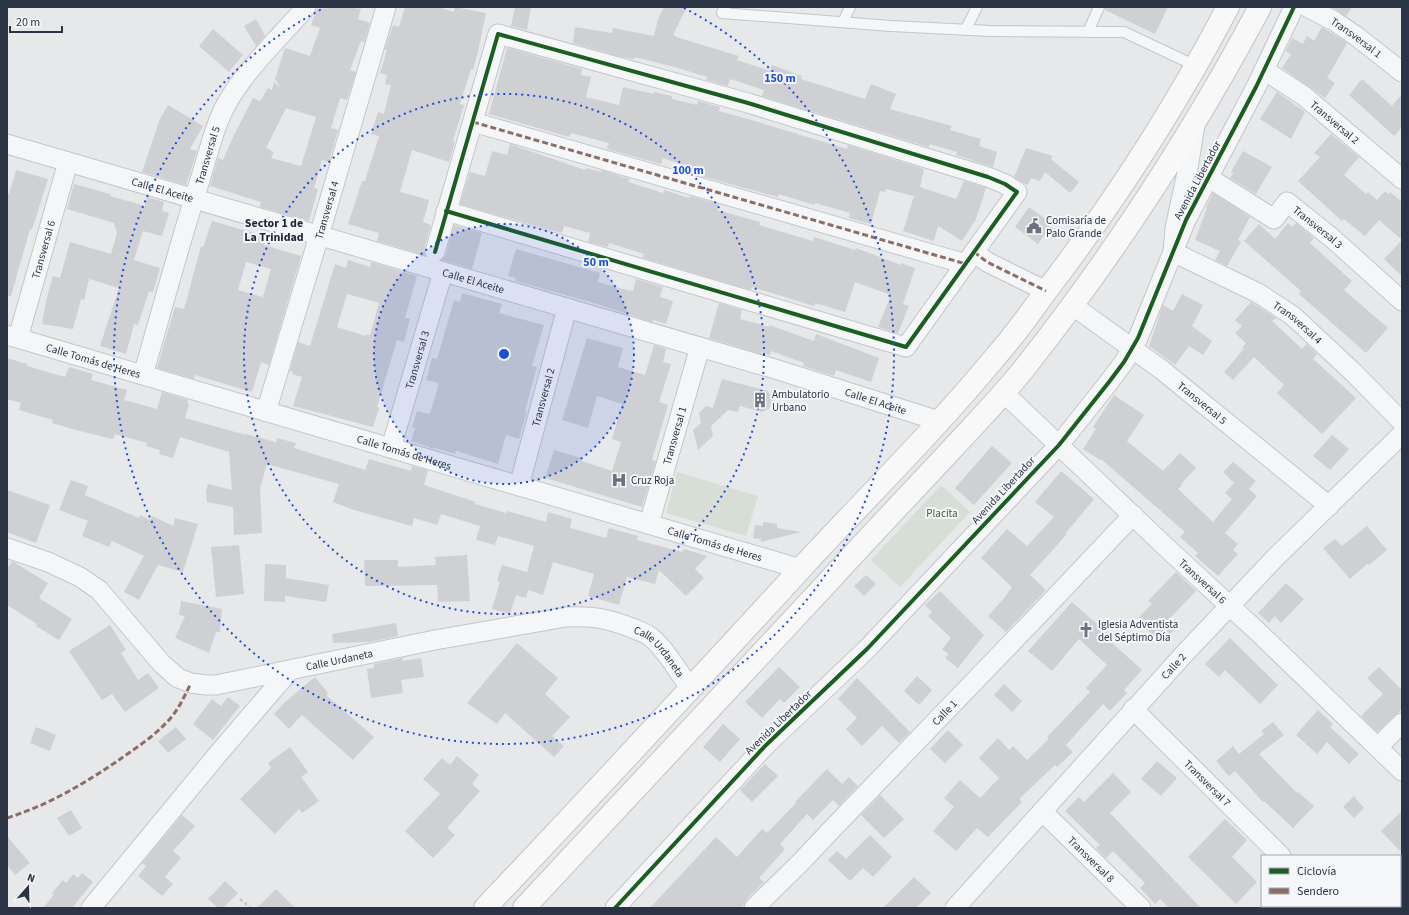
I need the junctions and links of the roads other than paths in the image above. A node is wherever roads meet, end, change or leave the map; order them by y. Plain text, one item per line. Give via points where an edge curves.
1 (306, 7) edge
2 (386, 7) edge
3 (725, 7) edge
4 (850, 7) edge
5 (977, 7) edge
6 (1099, 7) edge
7 (1228, 7) edge
8 (1260, 7) edge
9 (1294, 7) edge
10 (1307, 7) edge
11 (843, 22) junction
12 (966, 29) junction
13 (1088, 32) junction
14 (1196, 66) junction
15 (1264, 70) junction
16 (1402, 72) edge
17 (473, 122) junction
18 (1194, 125) junction
19 (7, 144) edge
20 (68, 162) junction
21 (1209, 178) junction
22 (1402, 179) edge
23 (194, 199) junction
24 (446, 211) junction
25 (319, 236) junction
26 (435, 252) dead end
27 (1173, 252) junction
28 (970, 258) junction
29 (443, 272) junction
30 (1046, 291) junction
31 (1402, 301) edge
32 (1072, 305) junction
33 (567, 308) junction
34 (12, 336) edge
35 (700, 347) junction
36 (1132, 347) junction
37 (143, 375) junction
38 (1003, 392) junction
39 (266, 412) junction
40 (939, 421) junction
41 (1402, 422) edge
42 (1402, 434) edge
43 (1058, 444) junction
44 (390, 448) junction
45 (519, 486) junction
46 (1329, 506) junction
47 (1133, 515) junction
48 (649, 524) junction
49 (7, 548) edge
50 (801, 569) junction
51 (1230, 606) junction
52 (290, 670) junction
53 (690, 688) junction
54 (1133, 709) junction
55 (1402, 723) edge
56 (1378, 747) junction
57 (1402, 771) edge
58 (1042, 811) junction
59 (1280, 855) edge
60 (623, 905) edge
61 (91, 908) edge
62 (485, 908) edge
63 (524, 908) edge
64 (754, 908) edge
65 (955, 908) edge
66 (1141, 908) edge

1 - 23 street, Transversal 5 via 253,66 227,104 216,129
2 - 25 street, Transversal 4
3 - 11 lane via 722,13
4 - 11 lane
5 - 12 lane
6 - 13 lane
7 - 14 main road
8 - 18 main road
9 - 15 street, Avenida Libertador
10 - 16 street, Transversal 1 via 1356,36
11 - 12 lane
12 - 13 lane
13 - 14 lane via 1124,32
14 - 30 main road via 1096,224
15 - 21 street, Avenida Libertador
15 - 22 street, Transversal 2 via 1304,96
17 - 24 street
17 - 28 street
17 - 28 street via 498,34 748,103 1005,184 1017,192
18 - 27 street
18 - 32 main road via 1119,240
19 - 20 street, Calle El Aceite
20 - 23 street, Calle El Aceite
20 - 34 street, Transversal 6
21 - 27 street, Avenida Libertador via 1186,220
21 - 31 street, Transversal 3 via 1274,219 1287,202 1332,238
23 - 25 street, Calle El Aceite
23 - 37 street, Transversal 5
24 - 26 street
24 - 28 street via 906,347
25 - 29 street, Calle El Aceite
25 - 39 street, Transversal 4
27 - 36 street, Avenida Libertador
27 - 41 street, Transversal 4 via 1258,293 1293,316
28 - 30 street via 987,262
29 - 33 street, Calle El Aceite
29 - 44 street, Transversal 3
30 - 32 main road
30 - 40 main road via 999,354
32 - 36 street, Transversal 5
32 - 38 main road
33 - 35 street, Calle El Aceite
33 - 45 street, Transversal 2
34 - 37 street, Calle Tomás de Heres
35 - 40 street, Calle El Aceite
35 - 48 street, Transversal 1
36 - 43 street, Avenida Libertador via 1109,382
36 - 46 street, Transversal 5
37 - 39 street, Calle Tomás de Heres
38 - 43 street, Transversal 6
38 - 63 main road
39 - 44 street, Calle Tomás de Heres
40 - 50 main road
42 - 46 street, Calle 2
43 - 47 street, Transversal 6
43 - 60 street, Avenida Libertador via 867,649 738,774
44 - 45 street, Calle Tomás de Heres
45 - 48 street, Calle Tomás de Heres
46 - 51 street, Calle 2
47 - 51 street, Transversal 6
47 - 64 street, Calle 1 via 800,864
48 - 50 street, Calle Tomás de Heres
49 - 52 street, Calle Urdaneta via 48,562 80,577 99,590 162,664 178,678 190,683 216,685
50 - 53 main road
51 - 54 street, Calle 2
51 - 56 street, Transversal 6
52 - 53 street, Calle Urdaneta via 435,640 566,617 586,616 615,622 645,633 661,648
52 - 61 street
53 - 62 main road
54 - 58 street, Calle 2
54 - 59 street, Transversal 7
55 - 56 street
56 - 57 street, Transversal 6
58 - 65 street, Calle 2
58 - 66 street, Transversal 8

